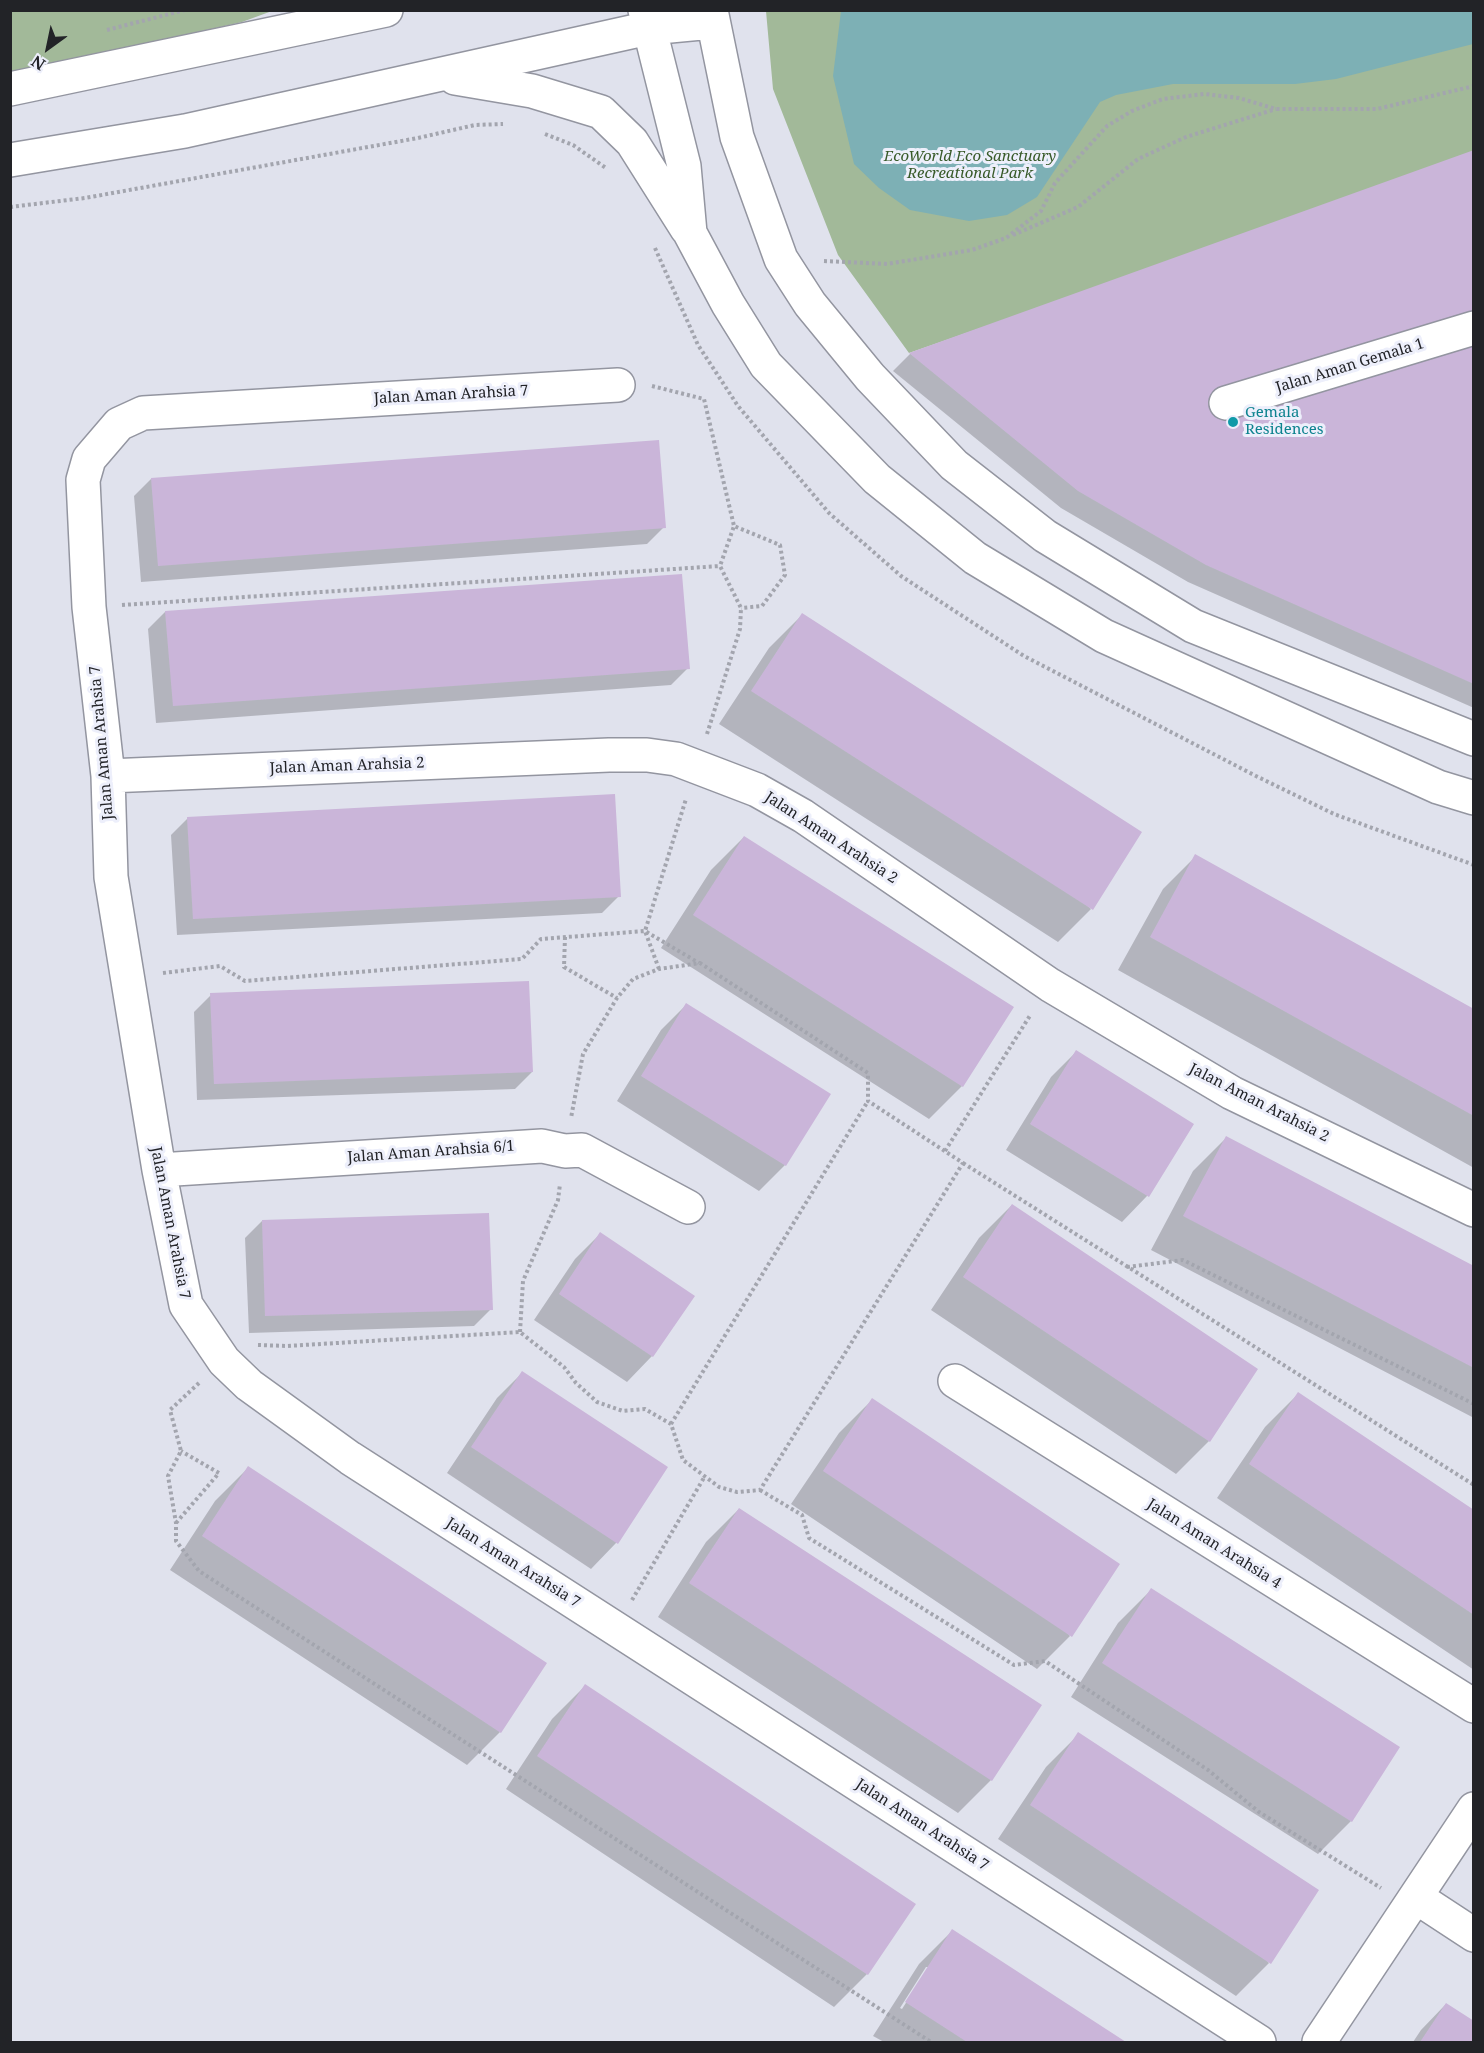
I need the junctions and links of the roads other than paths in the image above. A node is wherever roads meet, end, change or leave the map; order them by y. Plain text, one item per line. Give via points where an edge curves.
1 (386, 10) edge
2 (711, 16) edge
3 (647, 19) edge
4 (438, 76) junction
5 (10, 89) edge
6 (10, 160) edge
7 (690, 233) junction
8 (1473, 328) edge
9 (618, 385) road end
10 (1226, 403) dead end
11 (1473, 739) edge
12 (108, 776) junction
13 (1473, 798) edge
14 (159, 1170) junction
15 (688, 1207) dead end
16 (1473, 1210) edge
17 (955, 1381) dead end
18 (1473, 1706) edge
19 (1473, 1809) edge
20 (1413, 1902) junction
21 (1473, 1935) edge
22 (1259, 2043) edge
23 (1319, 2043) edge

1 - 5 street
2 - 3 street
2 - 11 street via 737,137 781,259 810,304 870,376 954,465 1045,536 1194,626
3 - 4 street
3 - 7 street via 684,166
4 - 6 street via 185,130
4 - 7 street via 532,91 601,112 632,142
7 - 13 street via 766,365 877,479 975,558 1104,636 1438,787
8 - 10 street, Jalan Aman Gemala 1
9 - 12 street, Jalan Aman Arahsia 7 via 143,413 119,424 89,459 83,480 88,607
12 - 14 street, Jalan Aman Arahsia 7 via 111,878
12 - 16 street, Jalan Aman Arahsia 2 via 609,755 647,754 676,759 757,790 803,816 1050,985 1232,1093
14 - 15 street, Jalan Aman Arahsia 6/1 via 542,1146 582,1150
14 - 22 street, Jalan Aman Arahsia 7 via 186,1305 224,1360 249,1385 350,1458
17 - 18 street, Jalan Aman Arahsia 4
19 - 20 street
20 - 21 street
20 - 23 street

